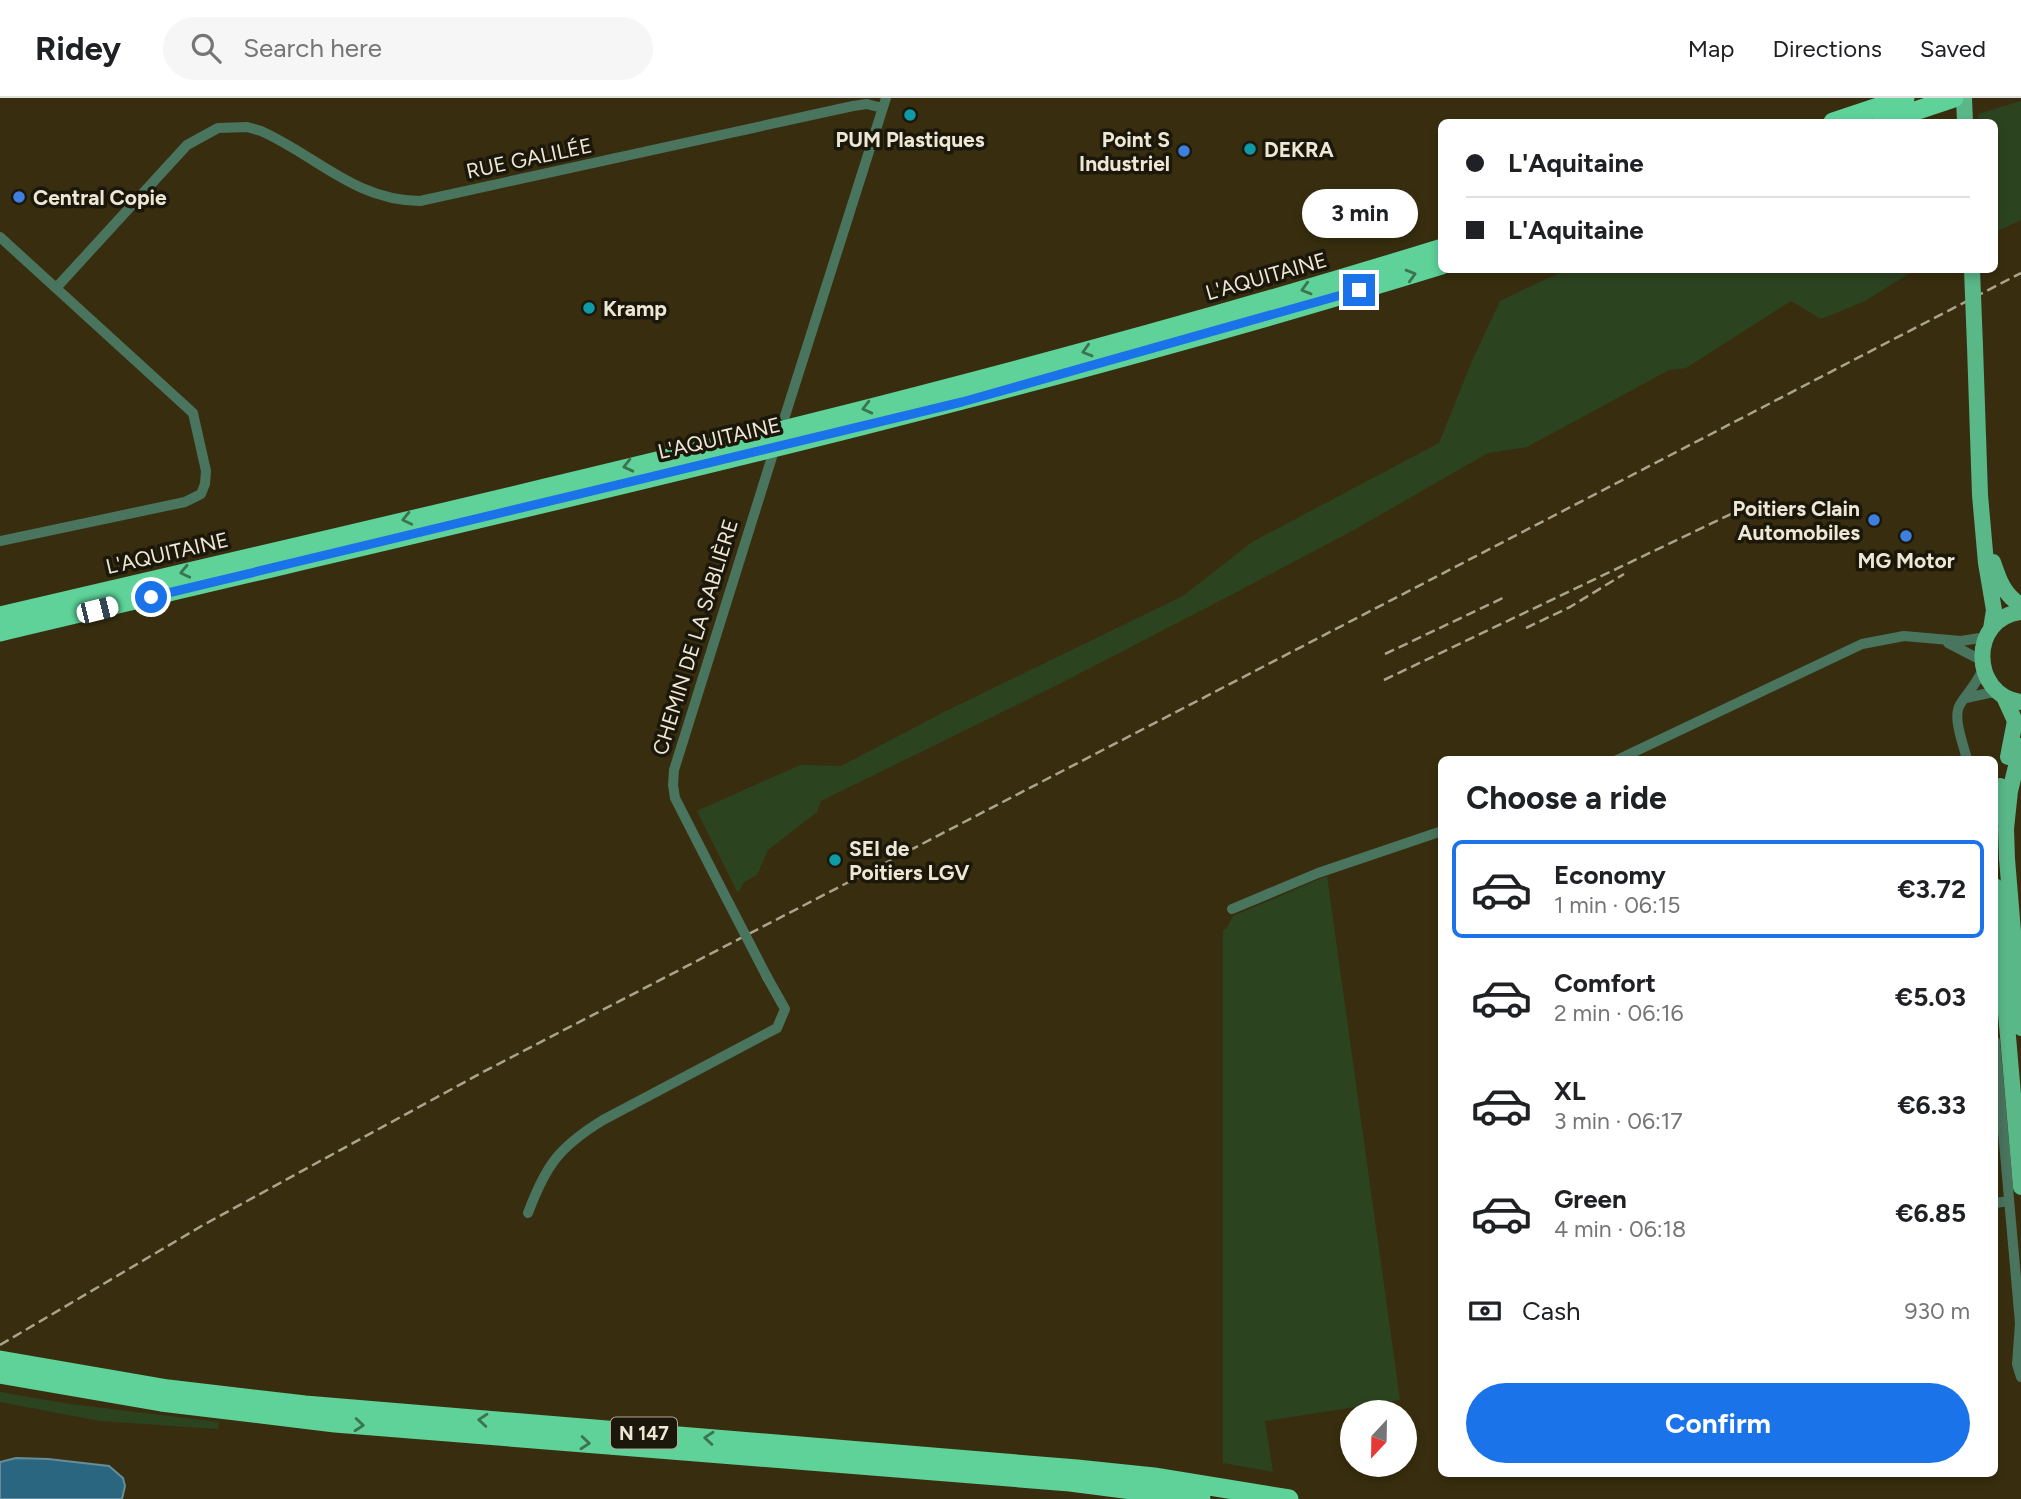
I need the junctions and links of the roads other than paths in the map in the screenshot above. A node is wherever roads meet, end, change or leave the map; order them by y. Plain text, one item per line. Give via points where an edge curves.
1 (1905, 98) edge
2 (1964, 98) edge
3 (1945, 101) edge
4 (884, 103) edge
5 (1842, 119) edge
6 (1891, 119) edge
7 (1965, 119) edge
8 (0, 237) edge
9 (1438, 249) edge
10 (1438, 266) edge
11 (1972, 273) edge
12 (56, 288) junction
13 (785, 416) dead end
14 (772, 457) dead end
15 (1983, 527) junction
16 (0, 541) edge
17 (2021, 606) edge
18 (2021, 612) edge
19 (0, 616) edge
20 (0, 632) edge
21 (1988, 633) junction
22 (1939, 639) junction
23 (1982, 665) junction
24 (2001, 695) junction
25 (1966, 698) junction
26 (2021, 702) edge
27 (2021, 746) edge
28 (1625, 756) edge
29 (1966, 756) edge
30 (1998, 804) edge
31 (1438, 832) edge
32 (1232, 909) dead end
33 (1998, 921) edge
34 (2021, 1028) edge
35 (1998, 1075) edge
36 (2021, 1187) edge
37 (2009, 1201) junction
38 (1998, 1203) edge
39 (528, 1213) dead end
40 (0, 1360) edge
41 (0, 1374) edge
42 (2021, 1377) edge
43 (0, 1381) edge
44 (39, 1382) junction
45 (1200, 1499) edge
46 (1289, 1499) edge

1 - 5 highway
2 - 7 main road
3 - 6 highway
4 - 12 street, RUE GALILÉE via 420,201 369,193 261,131 218,128 198,137 164,168
4 - 13 street
8 - 12 street
9 -> 19 highway, L'AQUITAINE via 952,387
20 -> 10 highway, L'AQUITAINE via 962,402
11 - 15 main road, bridge
12 - 16 street via 193,413 205,484 201,494 185,502
14 - 39 street, CHEMIN DE LA SABLIÈRE, bridge via 673,785 675,798 785,1009 777,1028 580,1134 548,1168
15 - 17 main road via 2003,588
15 - 21 main road via 1994,610
18 - 21 main road via 2002,619
21 - 22 street via 1968,641
21 - 23 main road
22 - 23 street
22 - 28 street via 1904,636 1862,644
23 - 24 main road via 1989,683
23 - 25 street
24 - 25 street
24 - 26 main road
24 - 30 main road via 2015,727
25 - 29 street via 1958,718
27 - 34 main road via 2008,803 2007,859
31 - 32 street via 1314,874
33 - 36 main road
35 - 37 street
37 - 38 street
37 - 42 street
46 -> 40 highway, N 147 via 1090,1470 293,1403 168,1389
41 - 44 highway, N 147
43 - 44 highway
44 -> 45 highway, N 147 via 335,1423 1070,1482

